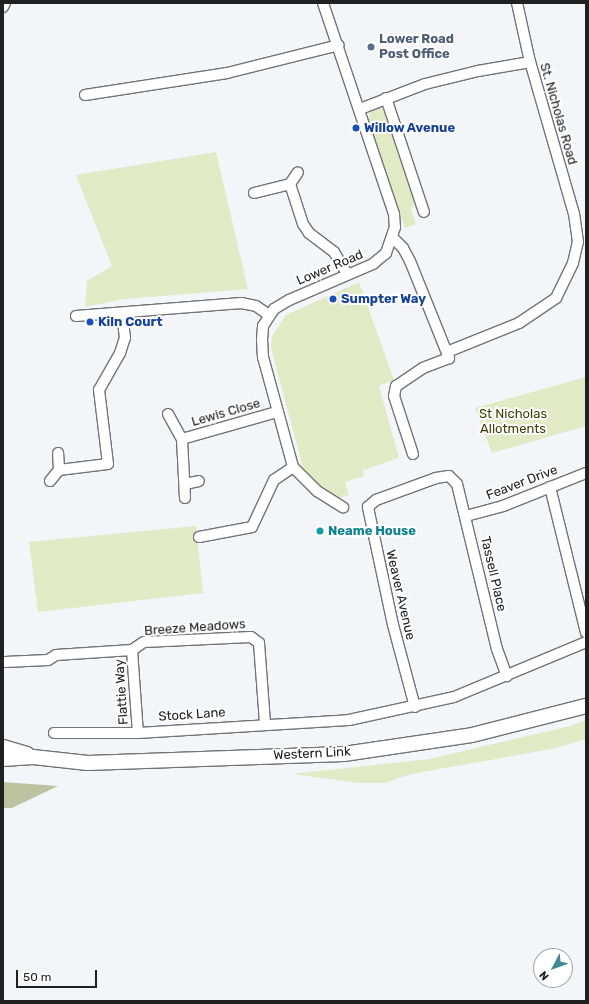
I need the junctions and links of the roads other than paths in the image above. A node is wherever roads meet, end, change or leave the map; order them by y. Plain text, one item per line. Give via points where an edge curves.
1 (5, 3) edge
2 (323, 3) edge
3 (517, 3) edge
4 (3, 7) edge
5 (339, 45) junction
6 (530, 62) junction
7 (85, 95) dead end
8 (386, 98) junction
9 (360, 109) junction
10 (298, 172) dead end
11 (290, 184) junction
12 (254, 193) dead end
13 (424, 212) dead end
14 (393, 238) junction
15 (347, 274) junction
16 (122, 313) junction
17 (76, 316) dead end
18 (269, 316) junction
19 (447, 352) junction
20 (277, 412) junction
21 (168, 414) dead end
22 (182, 439) junction
23 (58, 453) dead end
24 (413, 454) dead end
25 (293, 467) junction
26 (59, 470) junction
27 (586, 473) edge
28 (453, 478) joint
29 (50, 481) dead end
30 (199, 481) dead end
31 (185, 484) junction
32 (550, 487) junction
33 (185, 498) dead end
34 (343, 507) dead end
35 (466, 516) junction
36 (199, 537) dead end
37 (586, 633) edge
38 (586, 642) edge
39 (132, 650) junction
40 (4, 661) edge
41 (507, 676) junction
42 (586, 706) edge
43 (415, 707) junction
44 (265, 724) junction
45 (138, 733) junction
46 (54, 734) dead end
47 (3, 746) edge
48 (33, 757) junction
49 (3, 759) edge

1 - 4 street
2 - 5 street, Lower Road
3 - 6 street, St. Nicholas Road
5 - 7 street via 227,73
5 - 9 street, Lower Road
6 - 8 street via 426,84
6 - 19 street, St. Nicholas Road via 574,214 578,242 573,263 556,298 536,313
8 - 9 street
8 - 13 street
9 - 14 street, Lower Road via 394,214
10 - 11 street
11 - 12 street
11 - 15 street via 303,224 309,233 334,252
14 - 15 street, Lower Road via 386,253 373,264
14 - 19 street via 403,248 410,261
15 - 18 street, Lower Road via 289,300
16 - 17 street
16 - 18 street via 248,303
16 - 26 street via 125,338 120,353 99,390 108,464
18 - 20 street via 263,326 263,357
19 - 24 street via 449,358 423,368 396,386 394,396
20 - 22 street, Lewis Close
20 - 25 street
21 - 22 street, Lewis Close
22 - 31 street, Lewis Close
23 - 26 street
25 - 34 street via 317,491
25 - 36 street via 274,480 252,527
26 - 29 street
27 - 32 street, Feaver Drive
28 - 35 street, Tassell Place
28 - 43 street, Weaver Avenue via 436,478 376,500 368,507 393,625
30 - 31 street
31 - 33 street, Lewis Close
32 - 35 street, Feaver Drive via 503,506
32 - 37 street
35 - 41 street, Tassell Place via 497,649
38 - 41 street, Stock Lane
39 - 40 street, Breeze Meadows via 56,655 48,660
39 - 44 street, Breeze Meadows via 144,642 255,638 258,643
39 - 45 street, Flattie Way
41 - 43 street, Stock Lane via 454,697
42 - 48 main road, Western Link via 472,735 344,754 88,763
43 - 44 street, Stock Lane via 331,722
44 - 45 street, Stock Lane
45 - 46 street, Stock Lane
47 - 48 main road, Western Link
48 - 49 main road, Western Link

